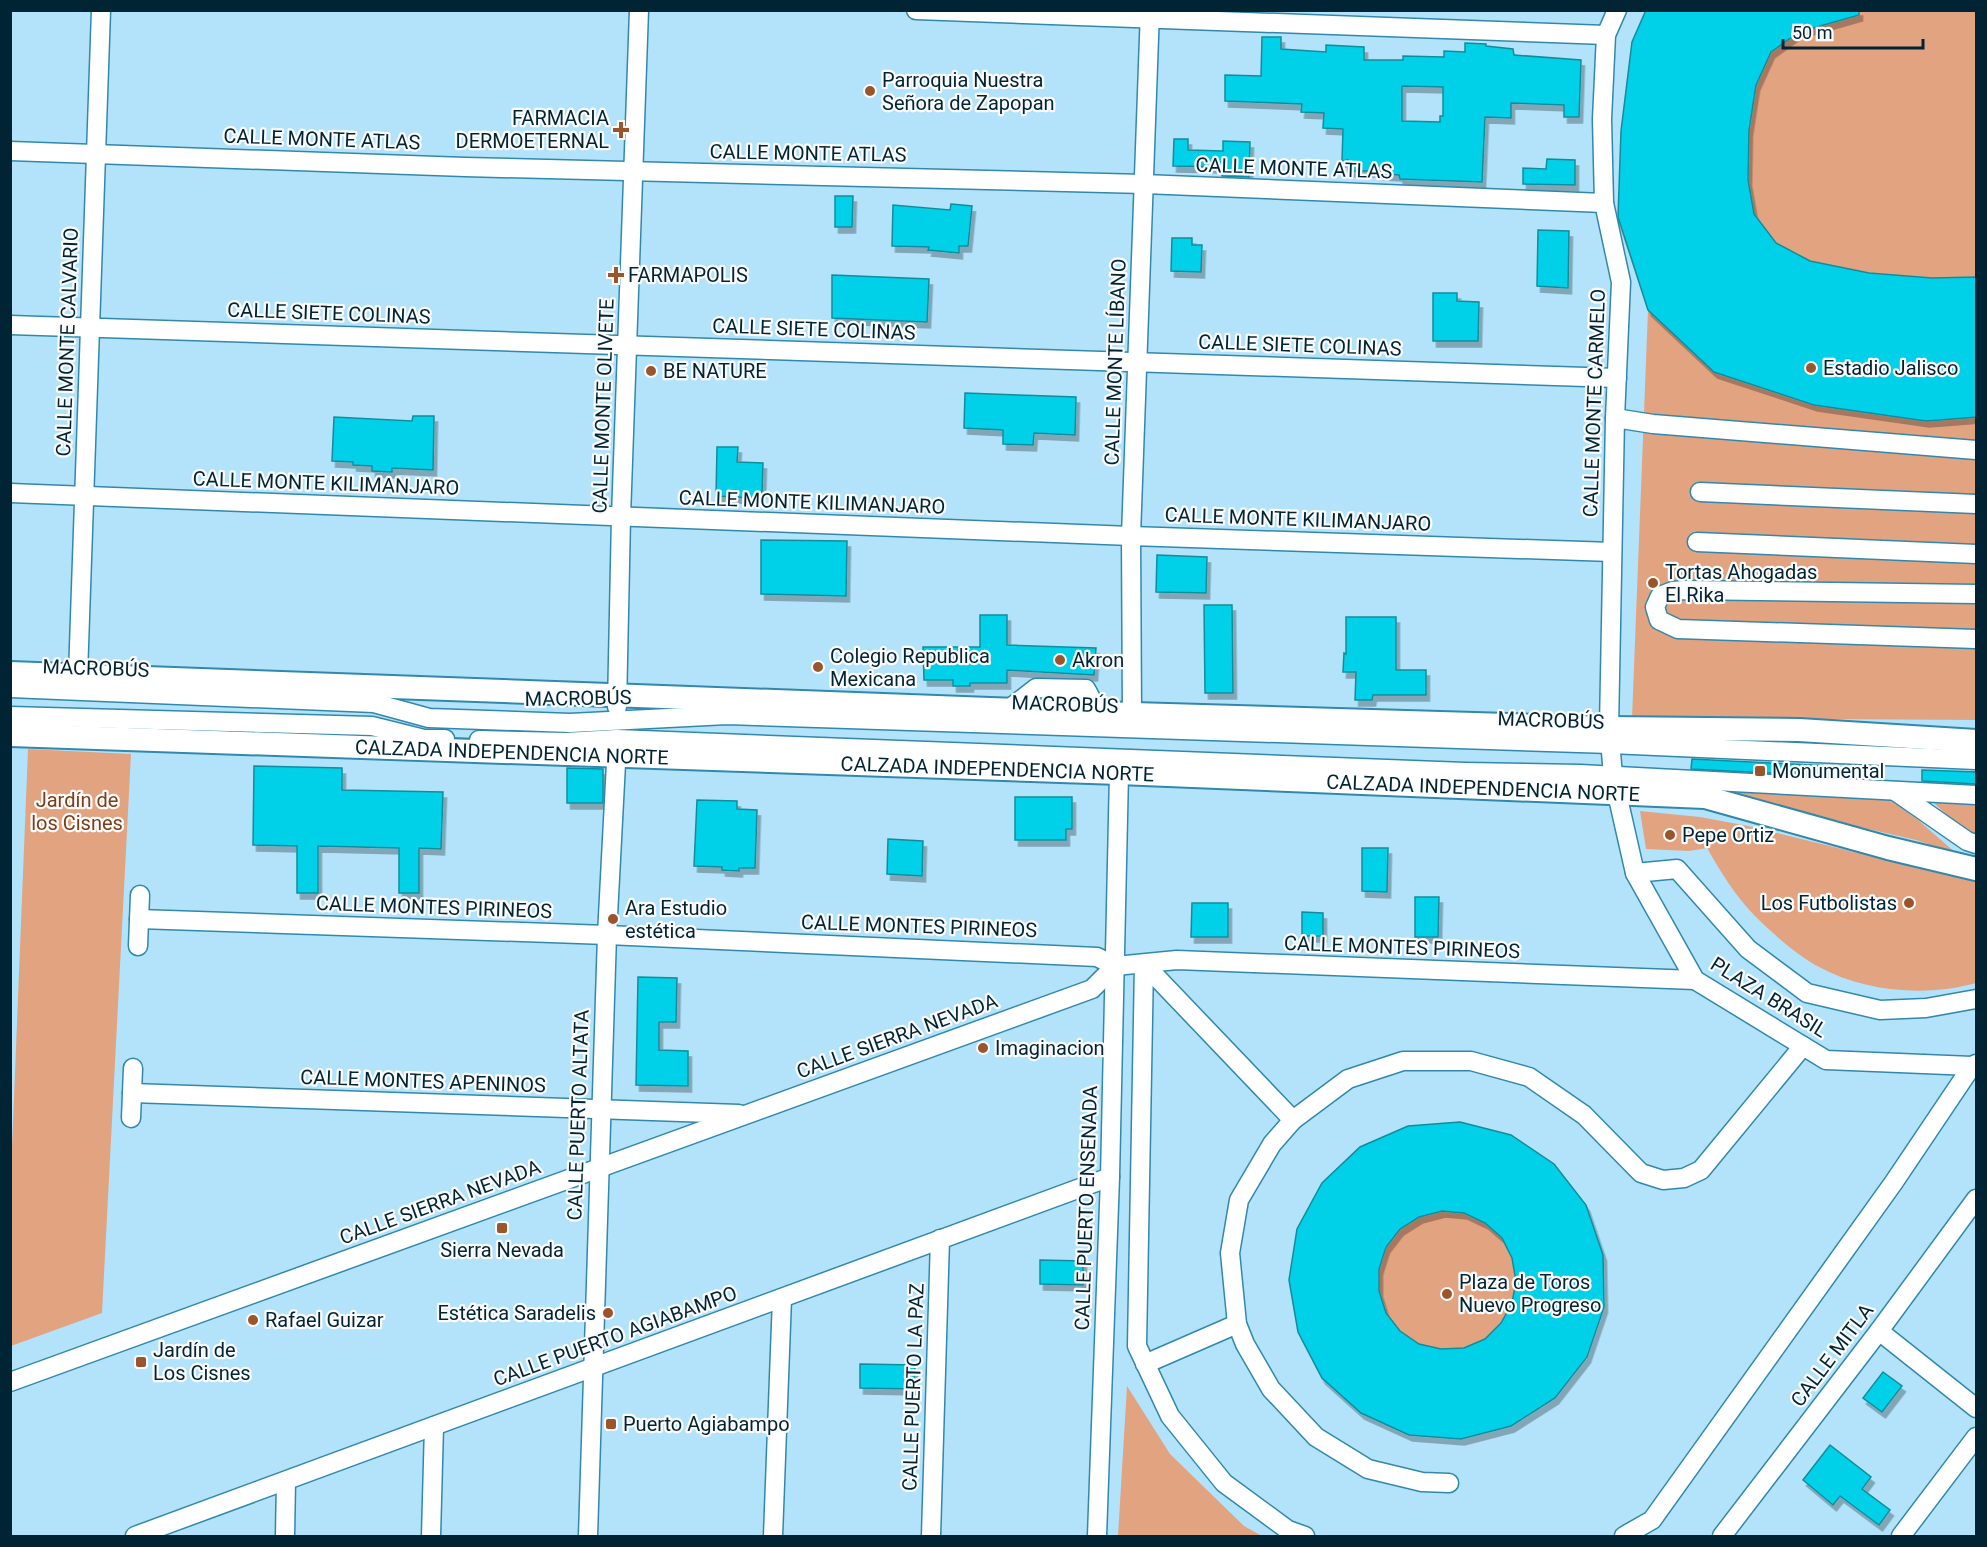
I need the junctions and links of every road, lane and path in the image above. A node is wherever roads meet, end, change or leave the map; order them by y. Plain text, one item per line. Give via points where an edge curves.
1 (100, 10) edge
2 (639, 10) edge
3 (916, 10) edge
4 (1617, 10) edge
5 (1150, 15) edge
6 (1606, 35) junction
7 (10, 151) edge
8 (96, 154) junction
9 (634, 171) junction
10 (1144, 184) junction
11 (1604, 203) junction
12 (10, 325) edge
13 (90, 328) junction
14 (627, 345) junction
15 (1138, 362) junction
16 (1617, 378) junction
17 (1615, 418) junction
18 (1977, 450) edge
19 (1700, 492) dead end
20 (10, 493) edge
21 (85, 496) junction
22 (1977, 504) edge
23 (621, 517) junction
24 (1131, 536) junction
25 (1697, 542) dead end
26 (1612, 552) junction
27 (1977, 554) edge
28 (1977, 594) edge
29 (1977, 639) edge
30 (10, 673) edge
31 (78, 675) junction
32 (10, 688) edge
33 (617, 696) junction
34 (1132, 714) junction
35 (10, 716) edge
36 (617, 720) junction
37 (10, 735) edge
38 (1609, 736) junction
39 (1977, 741) edge
40 (616, 747) junction
41 (1977, 760) edge
42 (1119, 773) junction
43 (1616, 785) junction
44 (1895, 791) junction
45 (1977, 795) edge
46 (1977, 844) edge
47 (1977, 869) edge
48 (1635, 873) junction
49 (140, 895) dead end
50 (139, 919) junction
51 (607, 936) junction
52 (138, 946) dead end
53 (1144, 964) junction
54 (1115, 966) junction
55 (1695, 980) junction
56 (1977, 999) edge
57 (1803, 1047) junction
58 (1974, 1065) edge
59 (133, 1068) dead end
60 (132, 1093) junction
61 (601, 1109) junction
62 (748, 1114) junction
63 (131, 1118) dead end
64 (1293, 1120) junction
65 (599, 1168) junction
66 (1110, 1177) junction
67 (1977, 1198) edge
68 (940, 1239) junction
69 (782, 1298) junction
70 (1237, 1324) junction
71 (1879, 1331) junction
72 (1145, 1364) junction
73 (592, 1368) junction
74 (10, 1382) edge
75 (1977, 1408) edge
76 (434, 1426) junction
77 (1977, 1437) edge
78 (286, 1481) junction
79 (1449, 1484) dead end
80 (1652, 1520) junction
81 (137, 1536) edge
82 (285, 1536) edge
83 (431, 1536) edge
84 (588, 1536) edge
85 (773, 1536) edge
86 (931, 1536) edge
87 (1097, 1536) edge
88 (1305, 1536) edge
89 (1624, 1536) edge
90 (1642, 1536) edge
91 (1722, 1536) edge
92 (1901, 1536) edge

1 - 8 street, CALLE MONTE CALVARIO
2 - 9 street, CALLE MONTE OLIVETE
3 - 5 street
4 - 6 street, CALLE MONTE CARMELO
5 - 6 street
5 - 10 street, CALLE MONTE LÍBANO
6 - 11 street, CALLE MONTE CARMELO
7 - 8 street, CALLE MONTE ATLAS
8 - 9 street, CALLE MONTE ATLAS
8 - 13 street, CALLE MONTE CALVARIO
9 - 10 street, CALLE MONTE ATLAS
9 - 14 street, CALLE MONTE OLIVETE
10 - 11 street, CALLE MONTE ATLAS
10 - 15 street, CALLE MONTE LÍBANO
11 - 16 street, CALLE MONTE CARMELO via 1621,282
12 - 13 street, CALLE SIETE COLINAS
13 - 14 street, CALLE SIETE COLINAS
13 - 21 street, CALLE MONTE CALVARIO
14 - 15 street, CALLE SIETE COLINAS
14 - 23 street, CALLE MONTE OLIVETE
15 - 16 street, CALLE SIETE COLINAS
15 - 24 street, CALLE MONTE LÍBANO
16 - 17 street, CALLE MONTE CARMELO
17 - 18 street
17 - 26 street, CALLE MONTE CARMELO
19 - 22 street
20 - 21 street, CALLE MONTE KILIMANJARO
21 - 23 street, CALLE MONTE KILIMANJARO
21 - 31 street, CALLE MONTE CALVARIO
23 - 24 street, CALLE MONTE KILIMANJARO
23 - 33 street, CALLE MONTE OLIVETE
24 - 26 street, CALLE MONTE KILIMANJARO
24 - 34 street, CALLE MONTE LÍBANO
25 - 27 street
26 - 38 street, CALLE MONTE CARMELO
28 - 29 street via 1684,590 1660,596 1655,607 1659,620 1678,629
30 - 31 main road
31 - 33 main road
32 - 36 street, MACROBÚS via 374,703 429,718 570,723
33 - 34 main road
33 - 36 street, CALLE PUERTO ALTATA
34 - 38 main road
35 - 40 street via 372,726 424,739
36 - 38 street, MACROBÚS via 727,716
36 - 40 street, CALLE PUERTO ALTATA
37 - 40 main road, CALZADA INDEPENDENCIA NORTE
38 - 39 main road via 1799,730
38 - 41 street, MACROBÚS
38 - 43 street, PLAZA BRASIL
40 - 42 main road, CALZADA INDEPENDENCIA NORTE
40 - 43 street
40 - 51 street, CALLE PUERTO ALTATA
42 - 43 main road, CALZADA INDEPENDENCIA NORTE
42 - 54 street, CALLE PUERTO ENSENADA
43 - 44 street
43 - 47 main road, CALZADA INDEPENDENCIA NORTE via 1705,796
43 - 48 street, PLAZA BRASIL
44 - 45 street
44 - 46 street
48 - 55 street, PLAZA BRASIL
48 - 56 street via 1677,869 1748,950 1807,993 1881,1010 1926,1008
49 - 50 street
50 - 51 street, CALLE MONTES PIRINEOS
50 - 52 street
51 - 54 street, CALLE MONTES PIRINEOS via 1097,957
51 - 61 street, CALLE PUERTO ALTATA
53 - 54 street, CALLE MONTES PIRINEOS
53 - 55 street, CALLE MONTES PIRINEOS via 1177,960
53 - 64 street
53 - 72 street via 1137,1346
54 - 62 street, CALLE SIERRA NEVADA via 1092,989
54 - 66 street, CALLE PUERTO ENSENADA
55 - 57 street, PLAZA BRASIL
57 - 58 street, PLAZA BRASIL via 1826,1060
57 - 64 street via 1701,1170 1684,1178 1663,1180 1641,1173 1584,1115 1529,1077 1472,1061 1403,1060 1348,1079
58 - 80 street
59 - 60 street
60 - 61 street, CALLE MONTES APENINOS
60 - 63 street
61 - 62 street, CALLE MONTES APENINOS
61 - 65 street, CALLE PUERTO ALTATA
62 - 65 street, CALLE SIERRA NEVADA
64 - 70 street via 1272,1144 1239,1200 1230,1253
65 - 73 street, CALLE PUERTO ALTATA
65 - 74 street, CALLE SIERRA NEVADA
66 - 68 street, CALLE PUERTO AGIABAMPO
66 - 87 street, CALLE PUERTO ENSENADA
67 - 71 street, CALLE MITLA
68 - 69 street, CALLE PUERTO AGIABAMPO
68 - 86 street, CALLE PUERTO LA PAZ
69 - 73 street, CALLE PUERTO AGIABAMPO
69 - 85 street
70 - 72 street
70 - 79 street via 1271,1389 1316,1437 1368,1469
71 - 75 street
71 - 91 street, CALLE MITLA
72 - 88 street via 1170,1416 1224,1483 1288,1530
73 - 76 street, CALLE PUERTO AGIABAMPO
73 - 84 street, CALLE PUERTO ALTATA
76 - 78 street, CALLE PUERTO AGIABAMPO
76 - 83 street
77 - 92 street
78 - 81 street, CALLE PUERTO AGIABAMPO
78 - 82 street
80 - 89 street
80 - 90 street

